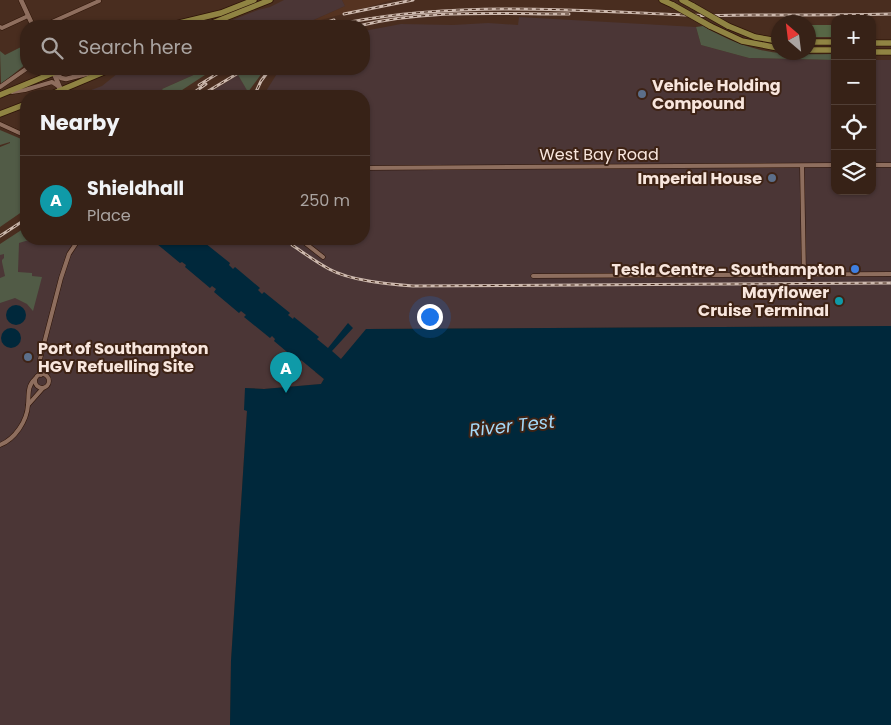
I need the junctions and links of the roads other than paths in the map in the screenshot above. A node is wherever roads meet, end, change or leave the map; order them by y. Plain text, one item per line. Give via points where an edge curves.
1 (21, 0) edge
2 (254, 0) edge
3 (270, 0) edge
4 (662, 0) edge
5 (682, 0) edge
6 (98, 2) dead end
7 (28, 16) junction
8 (30, 20) edge
9 (57, 20) edge
10 (192, 20) edge
11 (220, 20) edge
12 (0, 27) edge
13 (771, 40) edge
14 (816, 42) edge
15 (831, 42) edge
16 (876, 43) edge
17 (891, 43) edge
18 (771, 47) edge
19 (816, 50) edge
20 (831, 50) edge
21 (876, 52) edge
22 (891, 52) edge
23 (20, 73) edge
24 (43, 75) edge
25 (55, 75) edge
26 (60, 75) edge
27 (84, 75) edge
28 (99, 75) edge
29 (0, 88) edge
30 (25, 90) edge
31 (60, 90) edge
32 (61, 90) edge
33 (68, 90) edge
34 (20, 91) edge
35 (7, 92) junction
36 (0, 95) edge
37 (20, 106) edge
38 (0, 114) edge
39 (0, 124) edge
40 (20, 133) edge
41 (876, 165) edge
42 (891, 165) edge
43 (802, 166) junction
44 (831, 166) edge
45 (370, 168) edge
46 (75, 245) edge
47 (308, 245) edge
48 (323, 257) dead end
49 (804, 274) junction
50 (891, 274) edge
51 (533, 276) dead end
52 (40, 375) junction
53 (35, 379) junction
54 (43, 388) junction
55 (28, 405) junction
56 (0, 445) edge

1 - 7 street
2 - 10 highway
3 - 11 highway
4 - 18 highway, bridge via 710,26 752,44
5 - 13 highway, bridge via 728,26
6 - 9 street
7 - 8 street
7 - 12 street
14 - 15 highway
16 - 17 highway
19 - 20 highway
21 - 22 highway
23 - 29 street
24 - 35 highway
25 - 32 street
26 - 27 street via 66,80
28 - 33 highway
30 - 31 street via 50,82
34 - 35 street
35 - 36 highway
37 - 38 highway
39 - 40 street
41 - 42 street
43 - 44 street, West Bay Road
43 - 45 street, West Bay Road
43 - 49 street
46 - 52 street via 61,278 41,354
47 - 48 street
49 - 50 street
49 - 51 street
52 - 53 street
52 - 54 street via 47,376 48,380
53 - 54 street via 36,385
53 - 55 street via 30,385
54 - 55 street
55 - 56 street via 16,433

